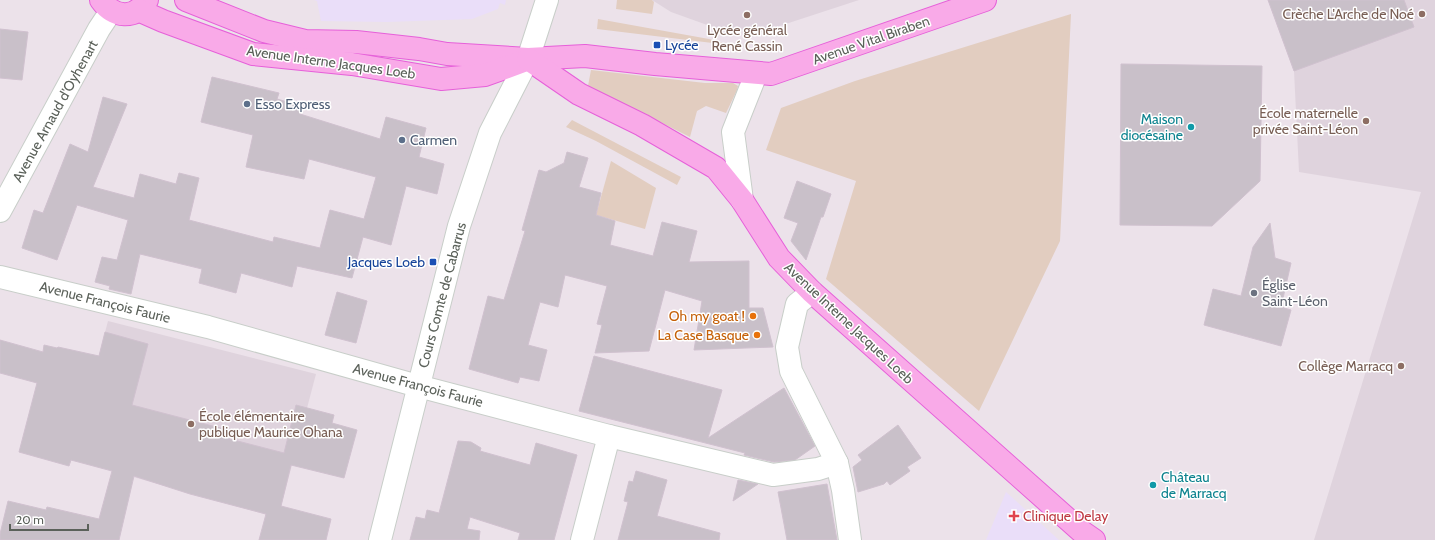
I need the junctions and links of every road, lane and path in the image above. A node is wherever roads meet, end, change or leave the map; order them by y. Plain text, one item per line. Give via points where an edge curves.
1 (186, 0) edge
2 (547, 0) edge
3 (984, 0) edge
4 (106, 5) edge
5 (143, 5) edge
6 (528, 59) junction
7 (756, 74) junction
8 (742, 200) junction
9 (0, 211) edge
10 (0, 277) edge
11 (812, 292) junction
12 (418, 386) junction
13 (610, 436) junction
14 (837, 463) junction
15 (380, 540) edge
16 (582, 540) edge
17 (850, 540) edge
18 (1094, 540) edge

1 - 6 main road, Avenue Interne Jacques Loeb via 264,31 305,41 356,42 448,54
2 - 6 street, Cours Comte de Cabarrus
3 - 7 main road, Avenue Vital Biraben via 771,74
4 - 5 main road via 125,14 132,13
4 - 9 street, Avenue Arnaud d'Oyhenart via 100,29
5 - 6 main road, Avenue Interne Jacques Loeb via 163,22 253,54 352,64 441,78 485,75
6 - 7 main road, Avenue Vital Biraben via 585,56
6 - 8 main road, Avenue Interne Jacques Loeb via 579,94 642,125 716,168
6 - 12 street, Cours Comte de Cabarrus via 490,133 459,226
7 - 8 street via 733,132
8 - 11 main road, Avenue Interne Jacques Loeb via 779,258
10 - 12 street, Avenue François Faurie via 208,328
11 - 14 street via 797,304 787,347 791,371
11 - 18 main road, Avenue Interne Jacques Loeb
12 - 13 street, Avenue François Faurie
12 - 15 street, Cours Comte de Cabarrus
13 - 14 street, Avenue François Faurie via 773,475 818,469
13 - 16 street
14 - 17 street

